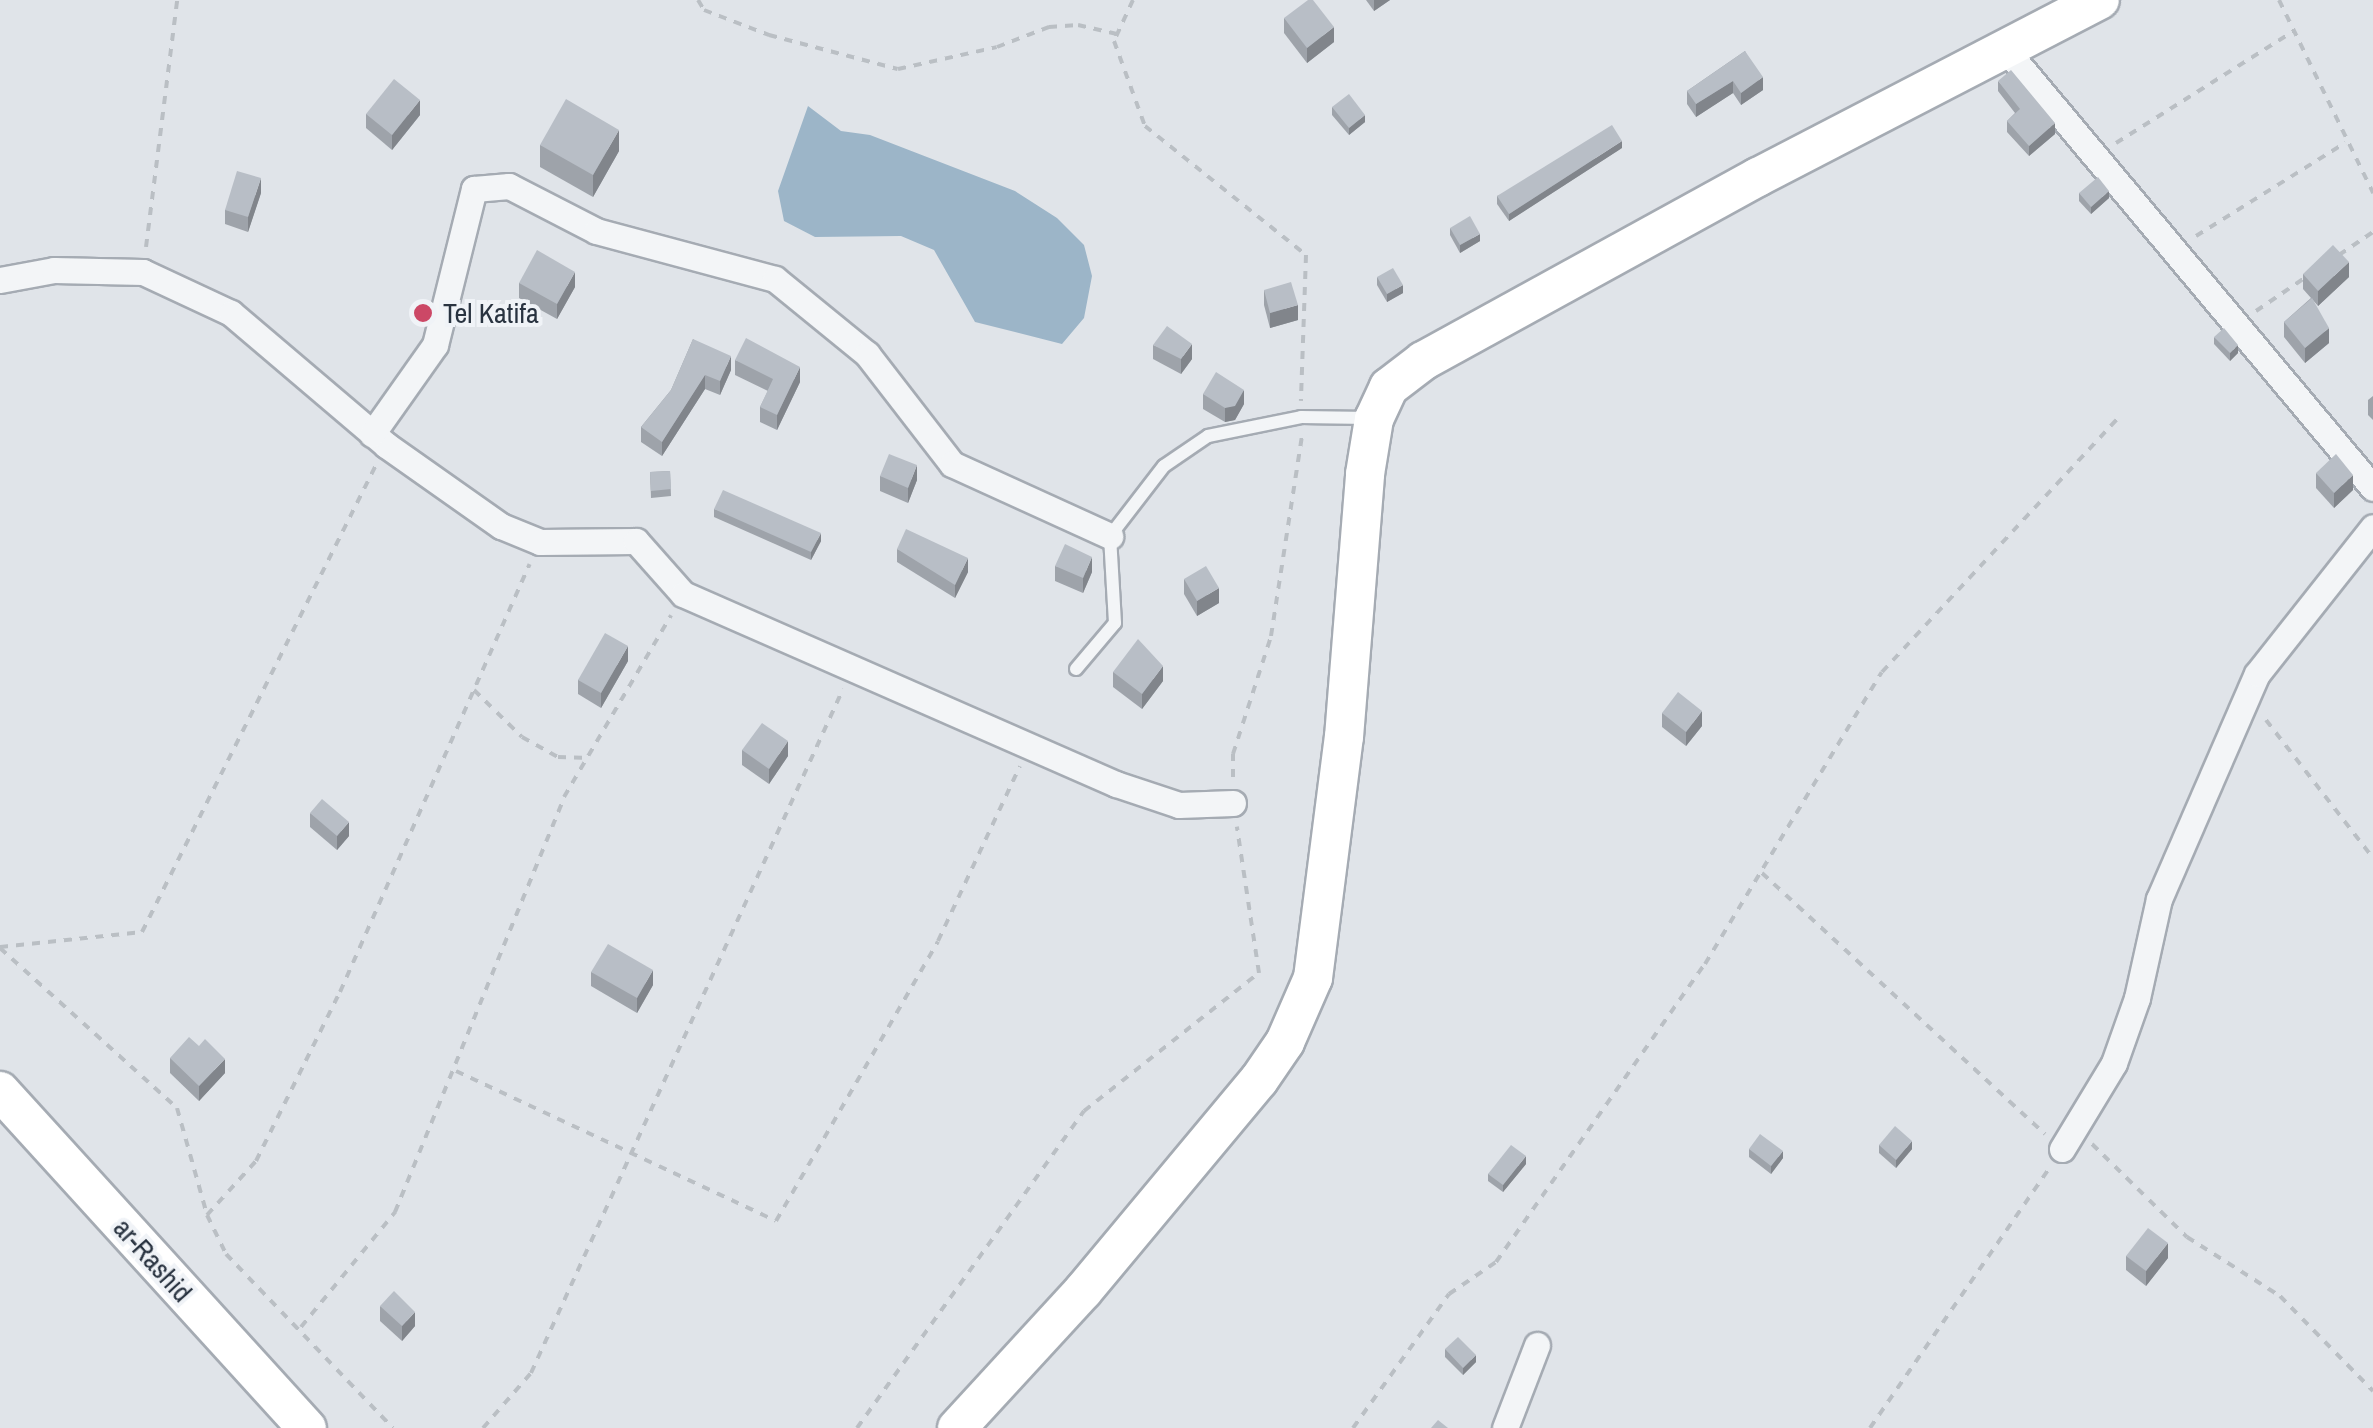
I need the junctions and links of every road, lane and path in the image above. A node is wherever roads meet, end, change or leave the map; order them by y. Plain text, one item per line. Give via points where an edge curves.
1 (176, 0) edge
2 (698, 0) edge
3 (1134, 0) edge
4 (2100, 0) edge
5 (2279, 0) edge
6 (2294, 31) junction
7 (1117, 34) junction
8 (2008, 51) junction
9 (2346, 142) junction
10 (2095, 156) junction
11 (2373, 193) edge
12 (2373, 232) edge
13 (2176, 249) junction
14 (2327, 263) edge
15 (143, 272) junction
16 (2312, 273) edge
17 (0, 280) edge
18 (2236, 324) junction
19 (1301, 417) junction
20 (2118, 418) dead end
21 (1374, 419) junction
22 (379, 440) junction
23 (2373, 488) edge
24 (2373, 528) edge
25 (1110, 536) junction
26 (540, 542) junction
27 (683, 594) junction
28 (854, 667) junction
29 (1076, 669) dead end
30 (474, 690) junction
31 (2247, 696) junction
32 (1030, 745) junction
33 (590, 758) junction
34 (1233, 803) junction
35 (2373, 858) edge
36 (1762, 873) junction
37 (0, 948) edge
38 (456, 1071) junction
39 (0, 1091) edge
40 (2070, 1140) junction
41 (632, 1156) junction
42 (206, 1215) junction
43 (301, 1327) junction
44 (1537, 1345) dead end
45 (2373, 1391) edge
46 (307, 1428) edge
47 (394, 1428) edge
48 (482, 1428) edge
49 (857, 1428) edge
50 (957, 1428) edge
51 (1353, 1428) edge
52 (1505, 1428) edge
53 (1870, 1428) edge

1 - 15 path
2 - 7 path via 704,10 769,35 898,69 1050,28 1078,25
3 - 7 path
4 - 8 street
5 - 6 path
6 - 9 path
6 - 10 path
7 - 19 path via 1114,42 1145,126 1306,256
8 - 10 street
8 - 21 street via 1758,177 1424,361 1389,387
9 - 11 path
9 - 13 path
10 - 13 street
12 - 14 path
13 - 18 street
15 - 17 street via 54,270
15 - 22 street via 231,314
16 - 18 path
18 - 23 street
19 - 21 lane
19 - 25 lane via 1208,436 1164,466
19 - 34 path via 1271,636 1233,754
20 - 36 path via 1882,672
21 - 50 street via 1344,738 1312,978 1285,1042 1259,1080 1083,1292
22 - 25 street via 435,345 474,189 509,186 596,231 775,279 867,354 952,464
22 - 26 street via 501,526
22 - 37 path via 142,932
24 - 31 street via 2257,674
25 - 29 lane via 1115,622
26 - 27 street via 636,541
26 - 30 path
27 - 28 street
27 - 33 path
28 - 32 street
28 - 41 path
30 - 33 path via 522,737 558,757
30 - 42 path via 340,992 256,1161
31 - 35 path
31 - 40 street via 2159,899 2114,1063
32 - 34 street via 1180,805
32 - 41 path via 938,941 776,1221
33 - 38 path via 564,797
34 - 49 path via 1258,973 1084,1112
36 - 40 path
36 - 51 path via 1496,1262 1449,1294
37 - 42 path via 177,1108
38 - 41 path
38 - 43 path via 395,1212
39 - 46 street, ar-Rashid
40 - 45 path via 2187,1237 2280,1296
40 - 53 path
41 - 48 path via 531,1373
42 - 43 path via 226,1254
43 - 47 path
44 - 52 street

